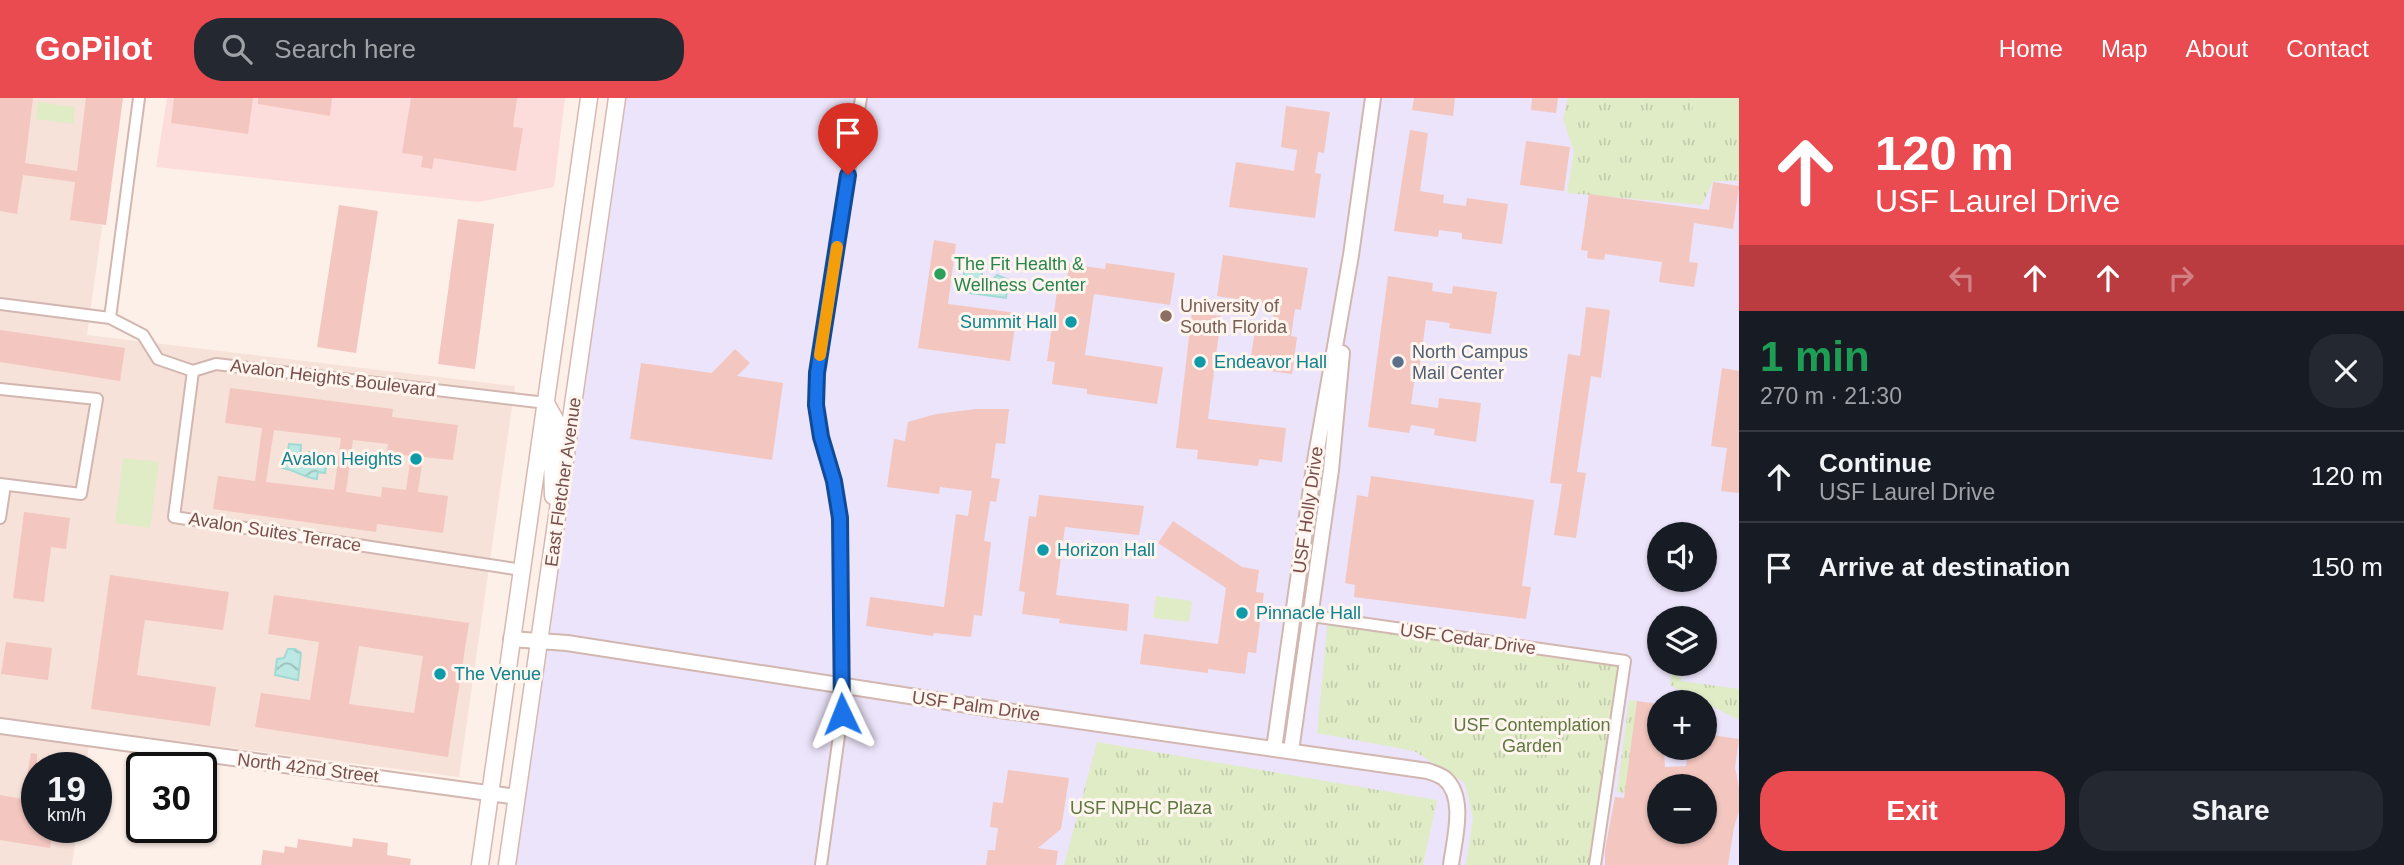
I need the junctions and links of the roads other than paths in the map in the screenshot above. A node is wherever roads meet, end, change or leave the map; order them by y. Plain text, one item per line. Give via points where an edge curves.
1 (139, 98) edge
2 (589, 98) edge
3 (617, 98) edge
4 (861, 98) edge
5 (1373, 98) edge
6 (1351, 255) junction
7 (0, 304) edge
8 (110, 318) junction
9 (193, 370) junction
10 (0, 389) edge
11 (546, 403) junction
12 (3, 484) edge
13 (0, 518) edge
14 (557, 526) junction
15 (522, 570) junction
16 (1312, 616) junction
17 (511, 639) junction
18 (540, 642) junction
19 (841, 686) junction
20 (0, 726) edge
21 (1274, 749) junction
22 (1291, 751) junction
23 (491, 792) junction
24 (517, 797) junction
25 (480, 865) edge
26 (507, 865) edge
27 (821, 865) edge
28 (1451, 865) edge
29 (1595, 865) edge

1 - 8 street
2 - 11 main road, East Fletcher Avenue
3 - 14 main road, East Fletcher Avenue
4 - 19 street via 817,373 821,437 840,518
5 - 6 street, USF Holly Drive
6 - 16 street, USF Holly Drive
6 - 21 street, USF Holly Drive via 1314,467
7 - 8 street
8 - 9 street, Avalon Heights Boulevard via 143,335 158,359
9 - 11 street, Avalon Heights Boulevard via 216,364
9 - 15 street, Avalon Suites Terrace via 174,517
10 - 12 street via 97,399 81,494
11 - 14 main road via 557,423 552,457
11 - 15 main road, East Fletcher Avenue
12 - 13 street
14 - 18 main road, East Fletcher Avenue
15 - 17 main road, East Fletcher Avenue
16 - 22 street, USF Holly Drive
16 - 29 street, USF Cedar Drive via 1625,662
17 - 18 street, USF Palm Drive
17 - 23 main road, East Fletcher Avenue
18 - 19 street, USF Palm Drive
18 - 24 main road, East Fletcher Avenue
19 - 21 street, USF Palm Drive
19 - 27 street via 842,714
20 - 23 street, North 42nd Street
21 - 22 street
22 - 28 street via 1428,771 1445,778 1458,813
23 - 24 street, North 42nd Street
23 - 25 main road, East Fletcher Avenue
24 - 26 main road, East Fletcher Avenue

